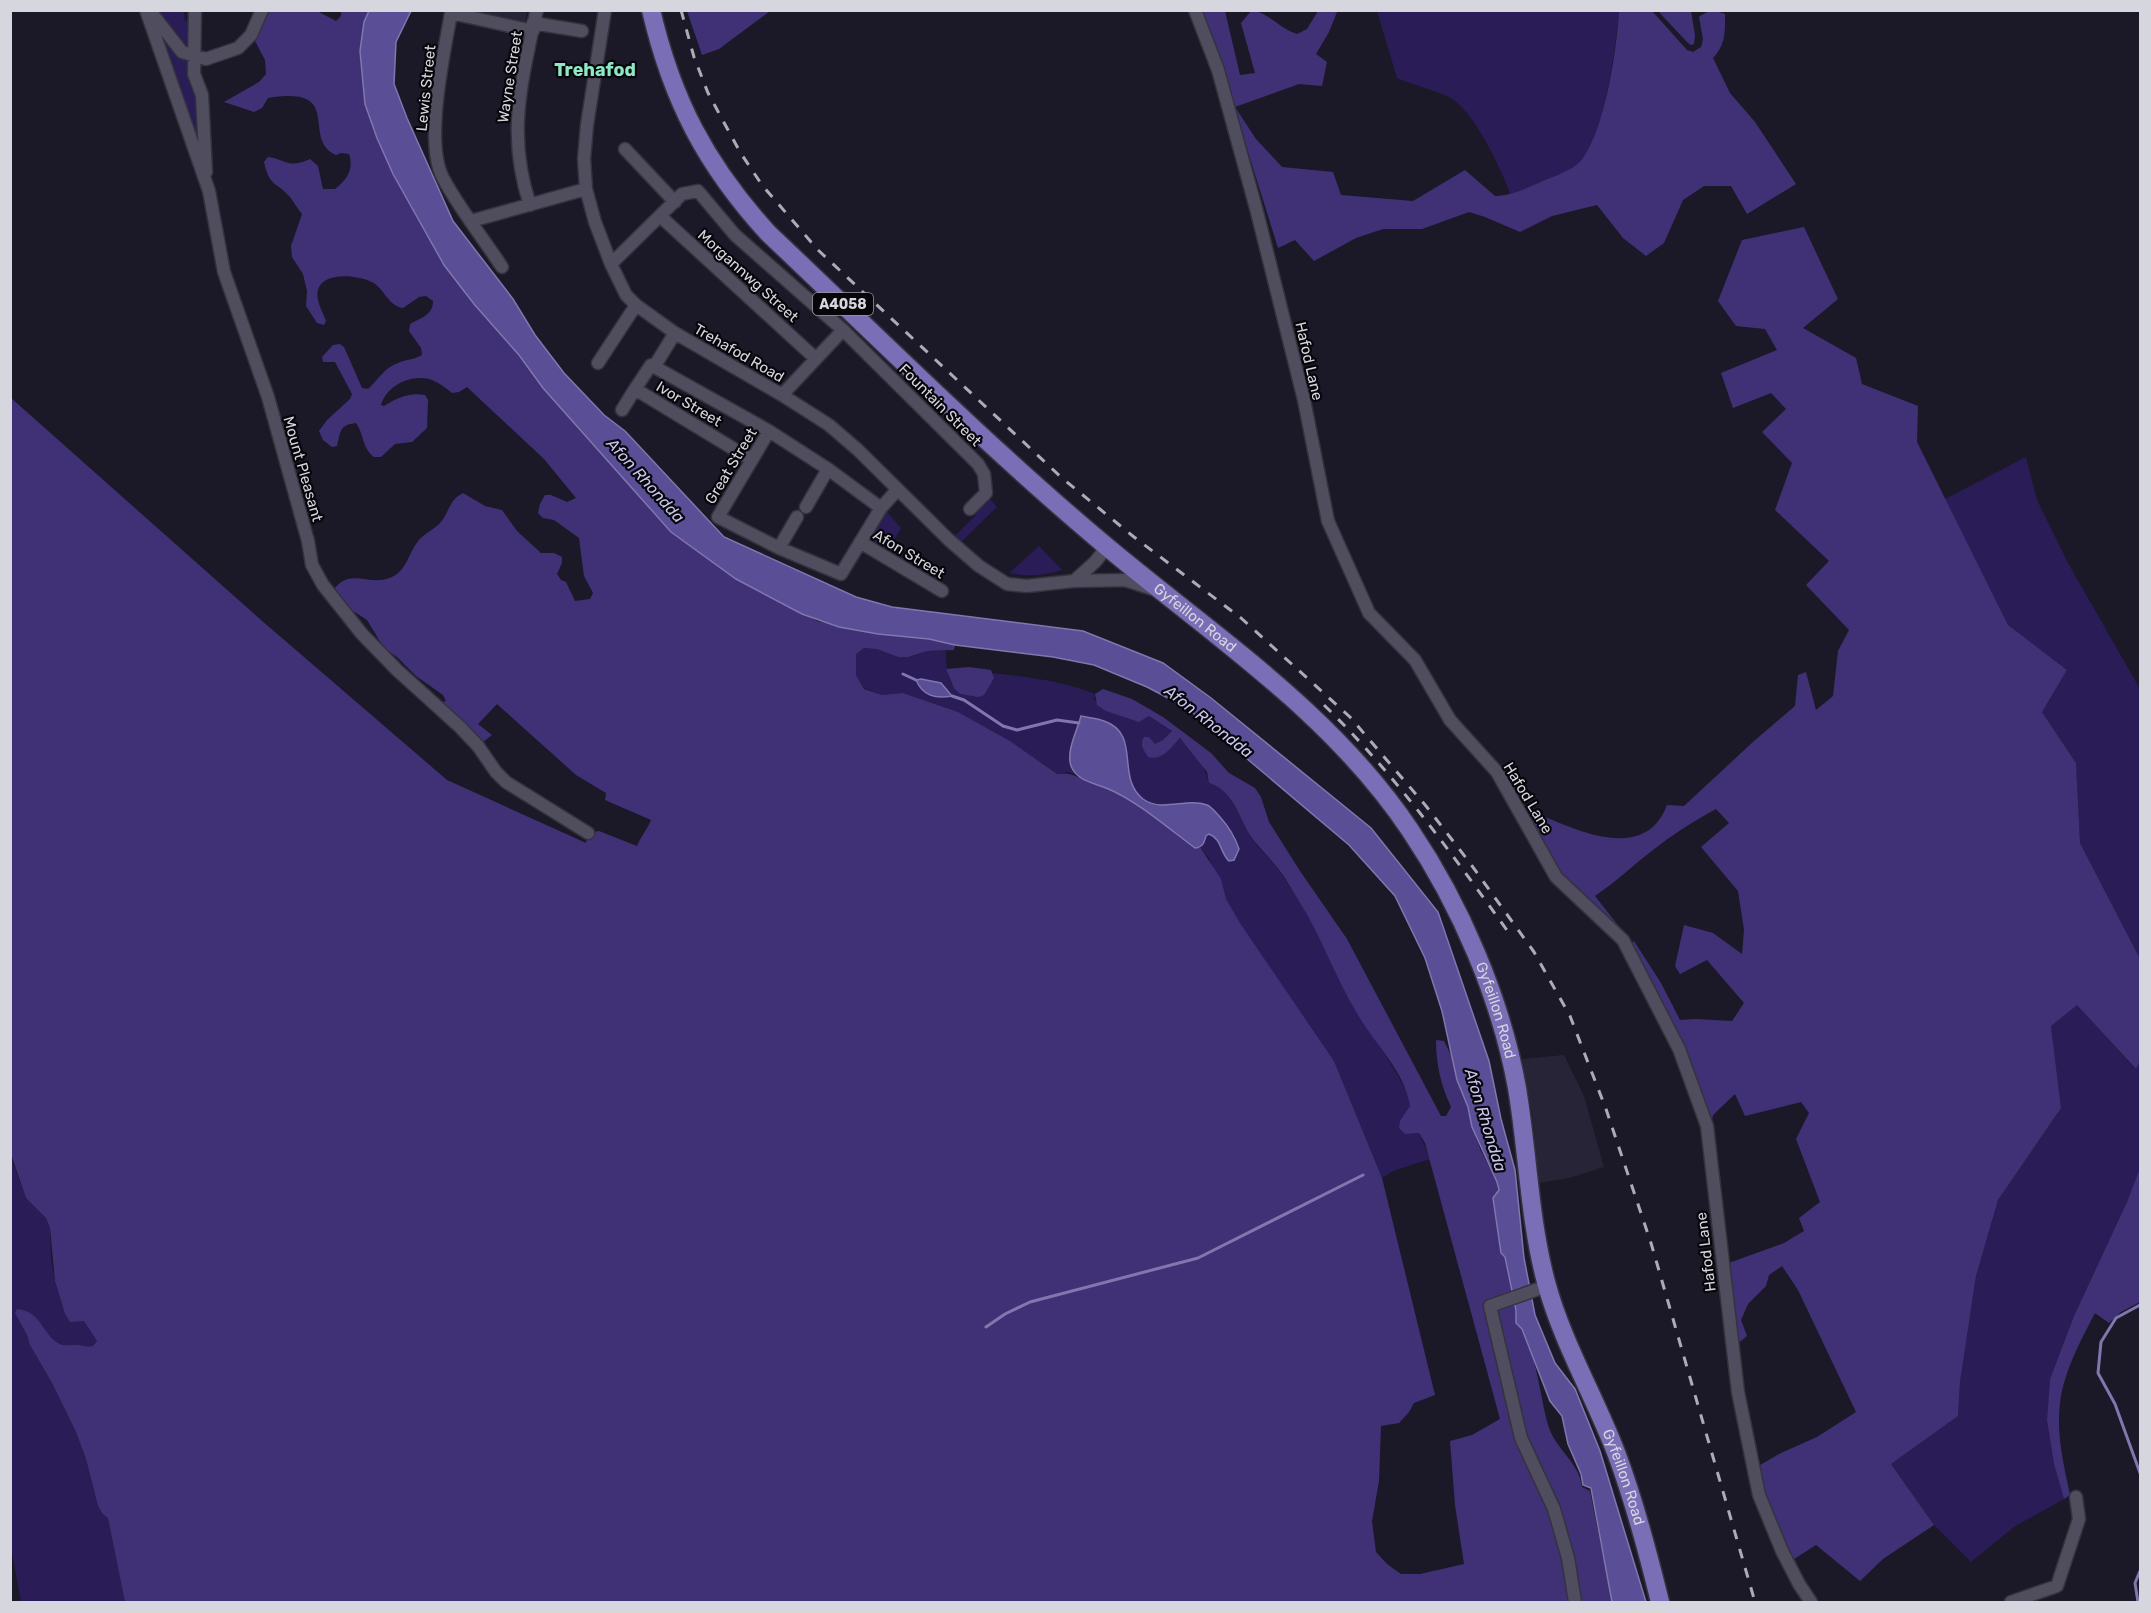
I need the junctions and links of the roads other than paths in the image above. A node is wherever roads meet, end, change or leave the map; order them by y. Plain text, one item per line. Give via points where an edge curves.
1 (148, 10) edge
2 (195, 10) edge
3 (262, 10) edge
4 (605, 10) edge
5 (651, 10) edge
6 (1195, 10) edge
7 (534, 21) edge
8 (582, 31) dead end
9 (194, 57) junction
10 (626, 149) dead end
11 (586, 189) junction
12 (208, 191) junction
13 (675, 202) junction
14 (530, 206) junction
15 (660, 216) junction
16 (471, 221) junction
17 (611, 264) junction
18 (502, 267) dead end
19 (636, 305) junction
20 (843, 330) junction
21 (675, 333) junction
22 (815, 358) junction
23 (598, 363) dead end
24 (652, 366) junction
25 (635, 389) junction
26 (782, 395) junction
27 (622, 410) dead end
28 (769, 431) junction
29 (752, 460) junction
30 (828, 469) junction
31 (897, 490) junction
32 (806, 507) dead end
33 (881, 508) junction
34 (970, 509) dead end
35 (797, 517) dead end
36 (860, 542) junction
37 (1107, 547) junction
38 (779, 548) junction
39 (1074, 581) junction
40 (942, 591) dead end
41 (1165, 592) junction
42 (588, 833) dead end
43 (1540, 1288) junction
44 (2076, 1497) dead end
45 (1575, 1602) edge
46 (1660, 1602) edge
47 (1811, 1602) edge
48 (2011, 1602) edge

1 - 9 street via 182,52
1 - 12 street, Mount Pleasant
2 - 9 street
3 - 9 street via 251,35 238,48 206,59
4 - 11 street, Trehafod Road via 587,125
5 - 37 main road, A4058 via 680,104 709,158 746,209 933,389
6 - 47 street, Hafod Lane via 1218,70 1257,212 1304,400 1328,522 1369,613 1415,660 1450,720 1497,772 1556,877 1623,940 1679,1049 1707,1126 1738,1392 1759,1495 1782,1551
7 - 8 street, Wayne Street
7 - 14 street, Wayne Street via 521,86 517,137 521,177
7 - 16 street, Lewis Street via 451,13 438,87 435,145 442,177
9 - 12 street via 194,74 202,95
10 - 13 street
11 - 14 street
11 - 17 street, Trehafod Road
12 - 42 street, Mount Pleasant via 224,272 268,397 312,565 323,585 362,634 460,727 506,782
13 - 15 street
13 - 20 street via 682,194 698,191 735,235
14 - 16 street
15 - 17 street
15 - 22 street, Morgannwg Street
16 - 18 street, Lewis Street
17 - 19 street, Trehafod Road via 626,295
19 - 21 street, Trehafod Road
19 - 23 street
20 - 22 street
20 - 34 street, Fountain Street via 978,464 984,474 986,493
21 - 24 street, Ivor Street
21 - 26 street, Trehafod Road
22 - 26 street
24 - 25 street, Ivor Street
24 - 28 street
25 - 27 street
25 - 29 street, Ivor Street
26 - 31 street, Trehafod Road via 829,425
28 - 29 street, Great Street
28 - 30 street
29 - 38 street, Great Street via 718,518
30 - 32 street
30 - 33 street
31 - 33 street
31 - 39 street, Trehafod Road via 979,566 1007,584
33 - 36 street
35 - 38 street
36 - 38 street via 841,574
36 - 40 street, Afon Street
37 - 39 street
37 - 41 main road, Gyfeillon Road / A4058
39 - 41 street, Trehafod Road via 1125,580
41 - 43 main road, Gyfeillon Road / A4058 via 1277,684 1353,758 1407,826 1449,893 1507,1044 1516,1087
43 - 45 street via 1490,1306 1521,1438 1554,1509
43 - 46 main road, Gyfeillon Road / A4058 via 1564,1332 1617,1455
44 - 48 street via 2079,1519 2057,1586

